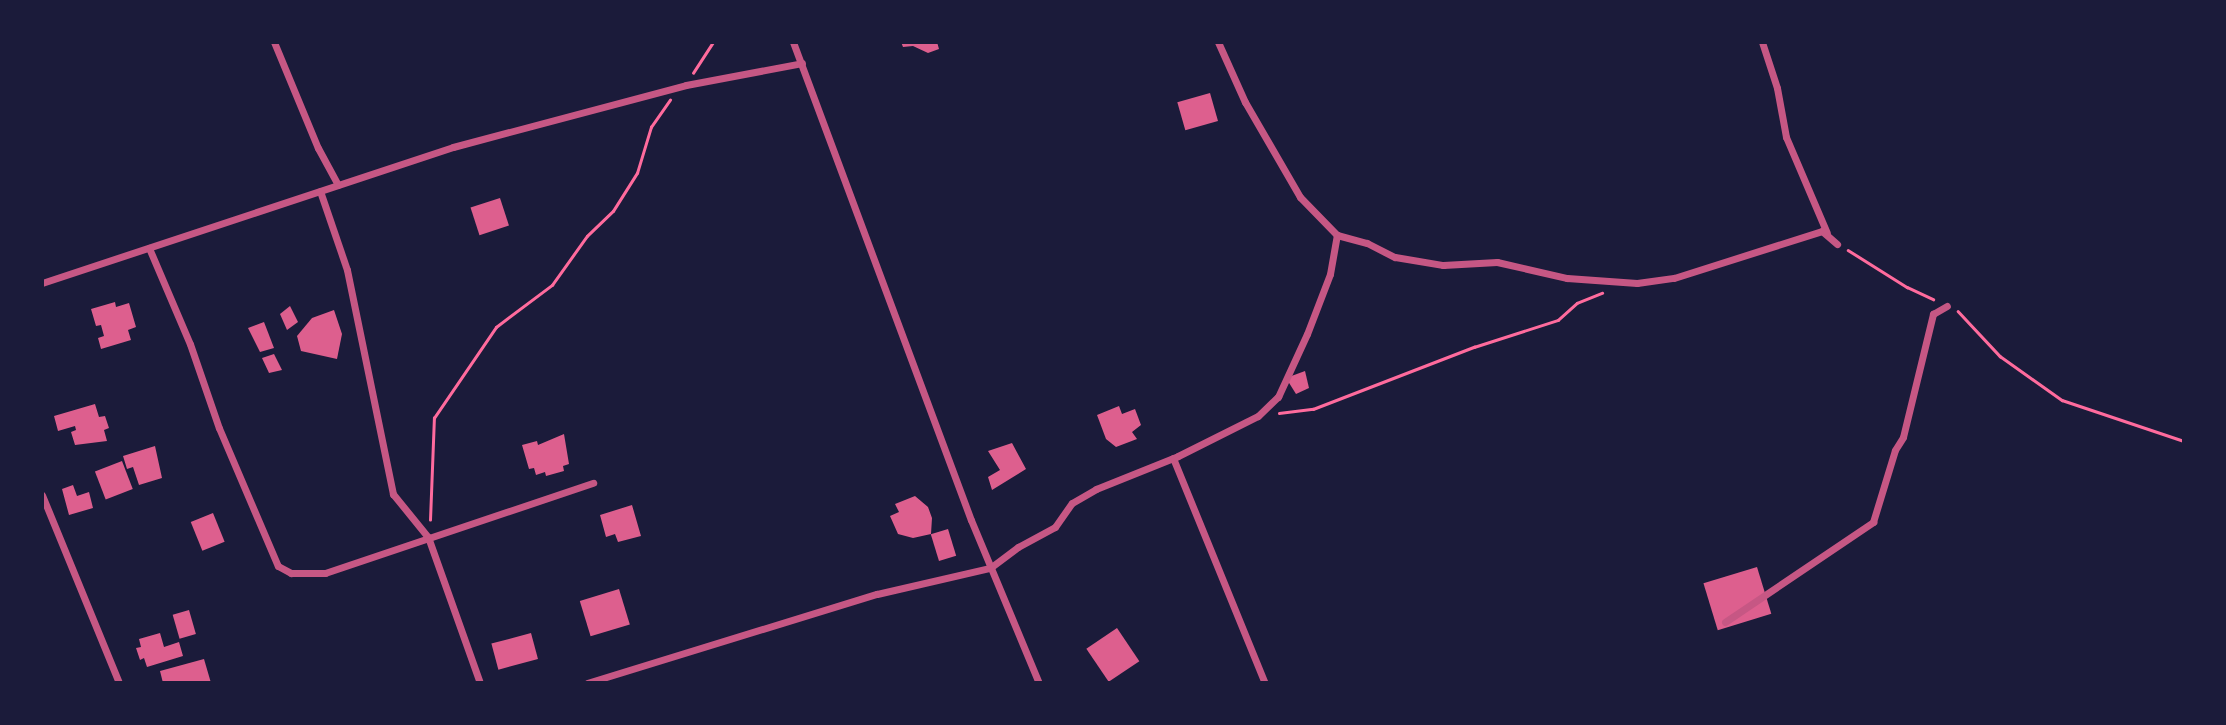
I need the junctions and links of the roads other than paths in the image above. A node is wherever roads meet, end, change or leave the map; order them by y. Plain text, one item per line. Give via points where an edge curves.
1 (274, 42) edge
2 (793, 42) edge
3 (1218, 42) edge
4 (1762, 42) edge
5 (802, 63) junction
6 (338, 185) junction
7 (320, 191) junction
8 (1827, 234) dead end
9 (1337, 235) junction
10 (1837, 244) road end
11 (149, 248) junction
12 (42, 283) edge
13 (1947, 306) road end
14 (1173, 458) junction
15 (593, 483) dead end
16 (42, 495) edge
17 (428, 537) junction
18 (990, 568) junction
19 (1725, 622) dead end
20 (119, 683) edge
21 (480, 683) edge
22 (587, 683) edge
23 (1039, 683) edge
24 (1265, 683) edge

1 - 6 street
2 - 5 street
3 - 9 street via 1245,102 1300,197
4 - 8 street via 1786,137
5 - 6 street via 682,86 453,147
5 - 18 street
6 - 7 street
7 - 11 street
7 - 17 street via 347,270 393,494
9 - 10 street via 1395,257 1431,263 1497,262 1567,278 1623,282 1674,278 1822,231
9 - 14 street via 1330,274 1278,397 1258,416
11 - 12 street
11 - 17 street via 278,566 291,573 324,573
13 - 19 street via 1933,314 1903,437 1872,522
14 - 18 street via 1072,503 1055,527
14 - 24 street
15 - 17 street
16 - 20 street
17 - 21 street
18 - 22 street via 877,594
18 - 23 street

